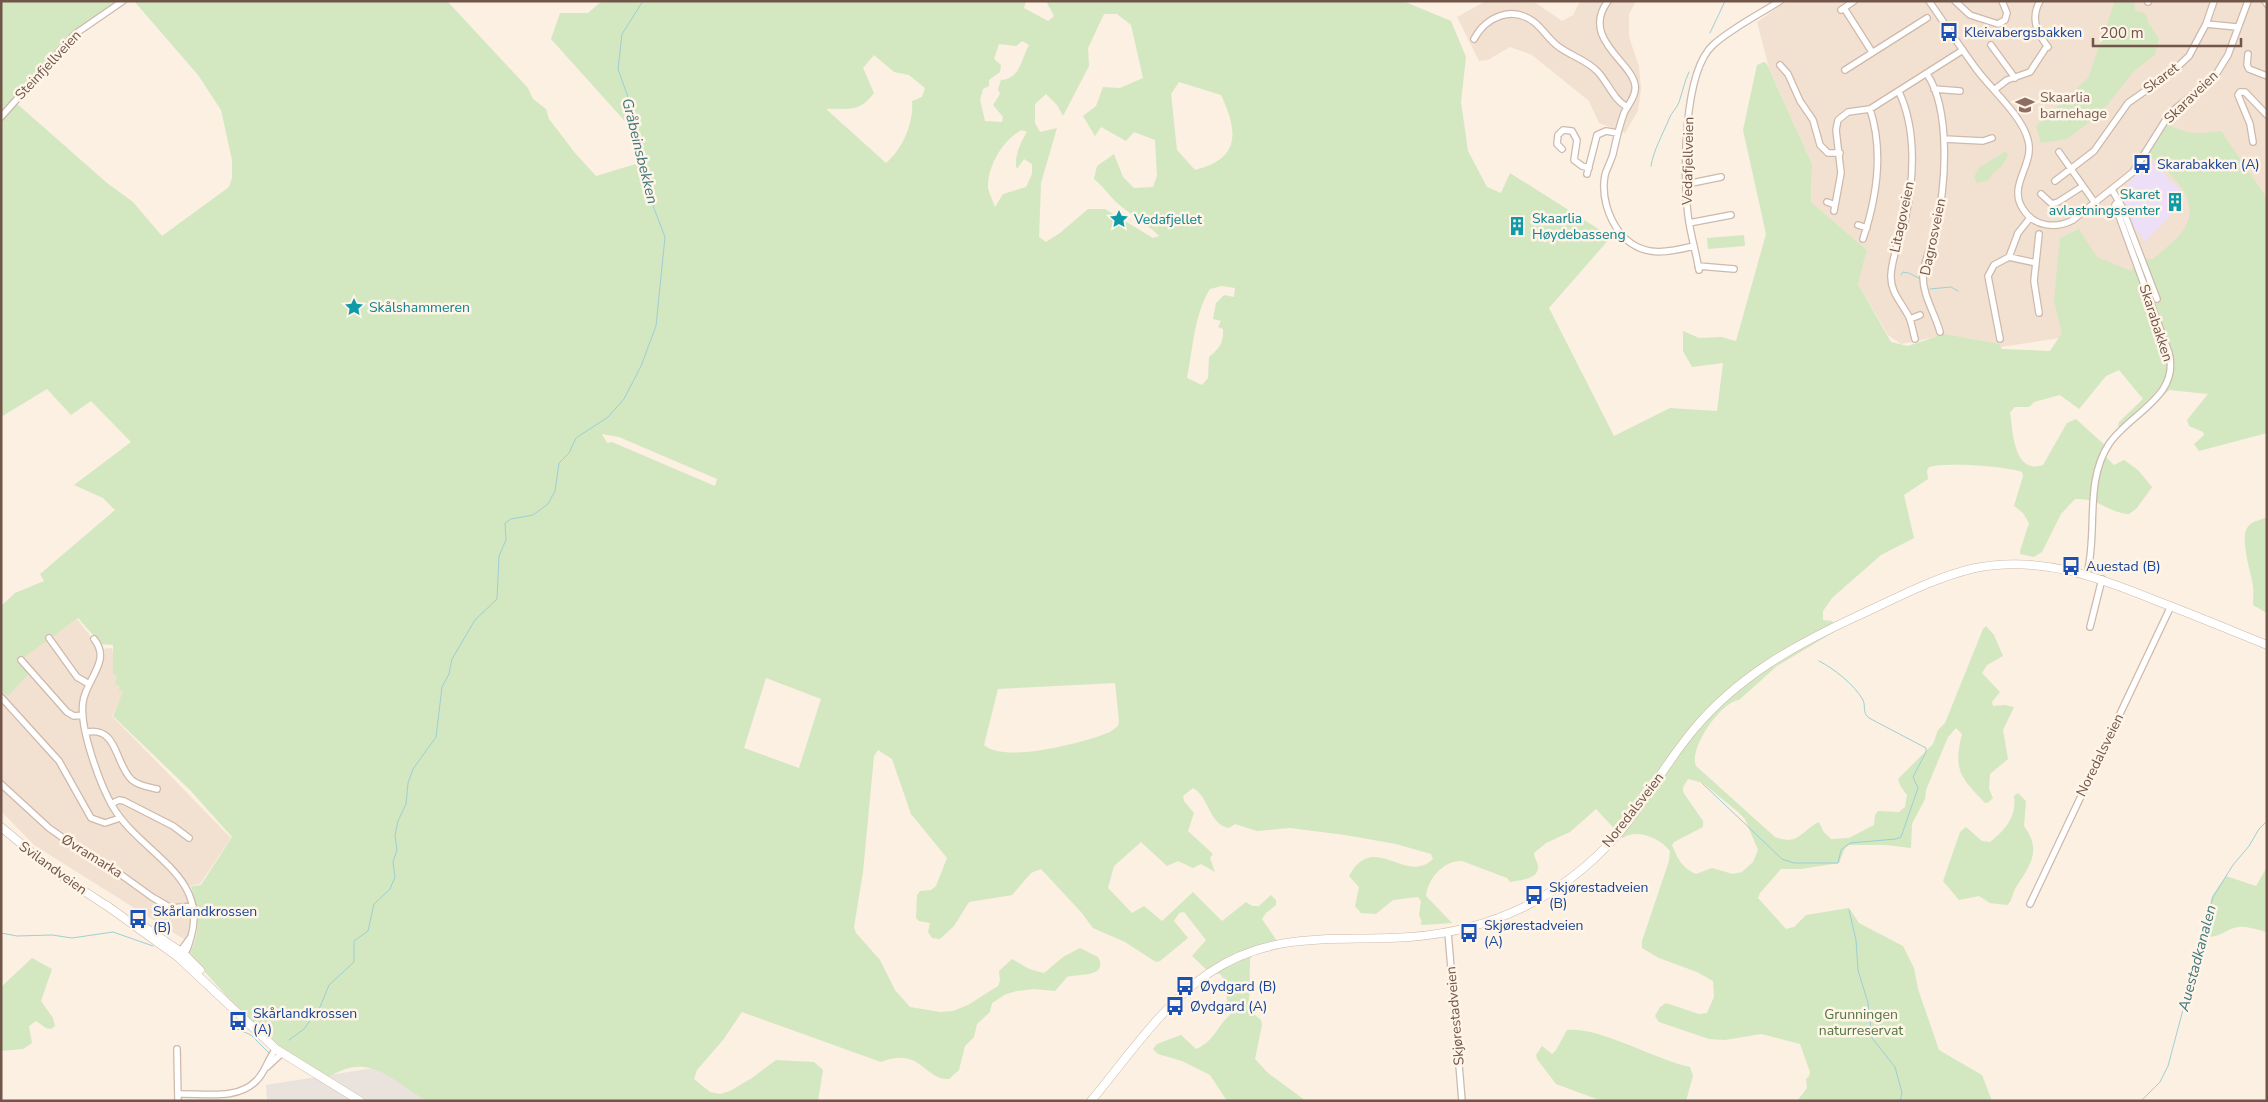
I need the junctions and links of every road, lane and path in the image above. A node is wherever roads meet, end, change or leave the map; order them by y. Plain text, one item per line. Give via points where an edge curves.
1 (123, 1) edge
2 (1608, 1) edge
3 (1780, 1) edge
4 (1854, 1) edge
5 (1929, 1) edge
6 (1956, 1) edge
7 (2002, 1) edge
8 (2040, 1) edge
9 (2214, 1) edge
10 (2248, 1) edge
11 (2265, 1) edge
12 (2267, 4) edge
13 (1915, 15) dead end
14 (1926, 18) dead end
15 (1920, 22) junction
16 (2206, 24) junction
17 (2237, 27) junction
18 (1474, 39) dead end
19 (1991, 45) dead end
20 (1963, 50) junction
21 (1872, 52) junction
22 (2248, 54) dead end
23 (1780, 65) dead end
24 (1845, 70) dead end
25 (1927, 74) junction
26 (2267, 76) edge
27 (2015, 78) junction
28 (1934, 89) junction
29 (1994, 90) junction
30 (1960, 91) dead end
31 (1898, 92) junction
32 (1627, 108) junction
33 (1870, 109) junction
34 (2267, 114) edge
35 (1, 117) edge
36 (1617, 133) junction
37 (1992, 138) dead end
38 (1944, 139) junction
39 (2253, 142) dead end
40 (1562, 150) dead end
41 (2058, 152) dead end
42 (1840, 153) junction
43 (2071, 168) junction
44 (1721, 177) dead end
45 (2055, 180) dead end
46 (1687, 184) junction
47 (2083, 186) junction
48 (2112, 190) junction
49 (2041, 194) dead end
50 (2119, 200) junction
51 (1827, 202) dead end
52 (2095, 203) junction
53 (1731, 216) dead end
54 (2030, 218) junction
55 (1689, 223) junction
56 (1858, 225) dead end
57 (1867, 228) junction
58 (2039, 234) dead end
59 (1863, 239) dead end
60 (1694, 246) junction
61 (2008, 257) junction
62 (2036, 263) junction
63 (1734, 269) dead end
64 (2157, 299) dead end
65 (2039, 314) dead end
66 (1920, 315) dead end
67 (1910, 319) junction
68 (1940, 332) dead end
69 (1915, 339) dead end
70 (2000, 339) dead end
71 (2087, 574) junction
72 (2102, 579) junction
73 (2171, 606) junction
74 (2090, 627) dead end
75 (49, 638) dead end
76 (94, 639) dead end
77 (2267, 644) edge
78 (21, 660) dead end
79 (88, 684) junction
80 (1, 697) edge
81 (83, 715) junction
82 (87, 732) junction
83 (1, 784) edge
84 (158, 789) dead end
85 (111, 804) junction
86 (120, 818) junction
87 (1, 827) edge
88 (189, 838) dead end
89 (2030, 904) dead end
90 (192, 906) junction
91 (1448, 932) junction
92 (180, 953) junction
93 (177, 1049) dead end
94 (279, 1051) junction
95 (178, 1097) edge
96 (360, 1101) edge
97 (1091, 1101) edge
98 (1462, 1101) edge

1 - 35 street, Steinfjellveien via 75,34
2 - 32 street via 1602,13 1605,40 1635,85
3 - 46 street, Vedafjellveien via 1712,46 1702,61 1687,117
4 - 21 street via 1843,9
5 - 20 street
6 - 7 street via 1970,15 1994,24 2002,23 2006,17 2007,9
8 - 27 street via 2035,11 2035,25 2048,46 2030,72
9 - 16 street, Skaret
10 - 17 street, Skaraveien
11 - 12 street
13 - 15 street
14 - 15 street
15 - 21 street
16 - 17 street
16 - 43 street, Skaret via 2195,48 2180,66 2128,103 2094,151
17 - 48 street, Skaraveien via 2228,55 2215,76 2170,113 2139,164
18 - 32 street via 1490,20 1504,14 1524,16 1560,48 1595,69
19 - 27 street
20 - 25 street
20 - 29 street
21 - 24 street
22 - 26 street via 2249,69
23 - 42 street via 1813,120 1820,145 1828,152
25 - 28 street, Dagrosveien
25 - 31 street
27 - 29 street
28 - 30 street
28 - 38 street, Dagrosveien
29 - 54 street via 2017,119 2028,140 2029,151 2018,194 2020,205
31 - 33 street
31 - 67 street, Litagoveien via 1908,128 1912,172 1891,277 1894,294
32 - 36 street
33 - 42 street via 1848,112 1838,120 1836,130
33 - 57 street via 1876,134 1878,178
34 - 39 street via 2246,92 2240,92 2238,95 2250,124
36 - 40 street via 1606,131 1597,135 1588,171 1574,160 1578,140 1572,131 1563,130 1558,135 1557,144
36 - 60 street via 1604,192 1609,213 1620,232 1638,247 1651,252 1666,253
37 - 38 street via 1983,141
38 - 68 street, Dagrosveien via 1942,195 1924,273 1926,296
41 - 43 street
42 - 51 street via 1841,173 1834,208
43 - 45 street, Skaret
43 - 47 street
44 - 46 street
46 - 55 street, Vedafjellveien
47 - 49 street via 2052,204
47 - 52 street
48 - 50 street, Skarabakken
48 - 52 street, Skaraveien
50 - 64 street, Skarabakken
50 - 71 street, Skarabakken via 2115,205 2169,353 2171,368 2169,379 2159,395 2121,430 2102,456 2095,488
52 - 54 street, Skaraveien via 2073,220 2057,226 2043,225
53 - 55 street
54 - 61 street via 2018,233
55 - 60 street, Vedafjellveien
56 - 57 street
57 - 59 street
58 - 62 street
60 - 63 street, Vedafjellveien via 1698,268
61 - 62 street
61 - 70 street via 1994,265 1988,276
62 - 65 street via 2034,289
66 - 67 street
67 - 69 street, Litagoveien
71 - 72 main road, Noredalsveien
71 - 91 main road, Noredalsveien via 2025,564 1963,571 1926,584 1794,647 1750,675 1710,711 1682,744 1619,832 1584,867 1556,889 1521,908 1478,925
72 - 73 main road, Noredalsveien
72 - 74 street
73 - 77 main road, Noredalsveien
73 - 89 street, Noredalsveien
75 - 79 street via 76,675
76 - 79 street via 101,649 101,658
78 - 81 street via 67,712 74,716
79 - 81 street
80 - 86 street via 59,761 91,818 105,823
81 - 82 street
82 - 84 street via 97,731 107,738 116,748 131,779
82 - 85 street via 97,772
83 - 90 street, Øvramarka via 49,828 152,897 175,909
85 - 86 street
85 - 88 street via 124,801 173,826
86 - 90 street via 179,875
87 - 92 main road, Svilandveien via 55,872
90 - 92 street via 195,922 188,948
91 - 97 main road, Noredalsveien via 1408,937 1296,940 1263,947 1233,959 1179,998
91 - 98 street, Skjørestadveien
92 - 94 main road, Svilandveien
93 - 95 street
94 - 95 street via 251,1085 235,1093
94 - 96 main road, Svilandveien

